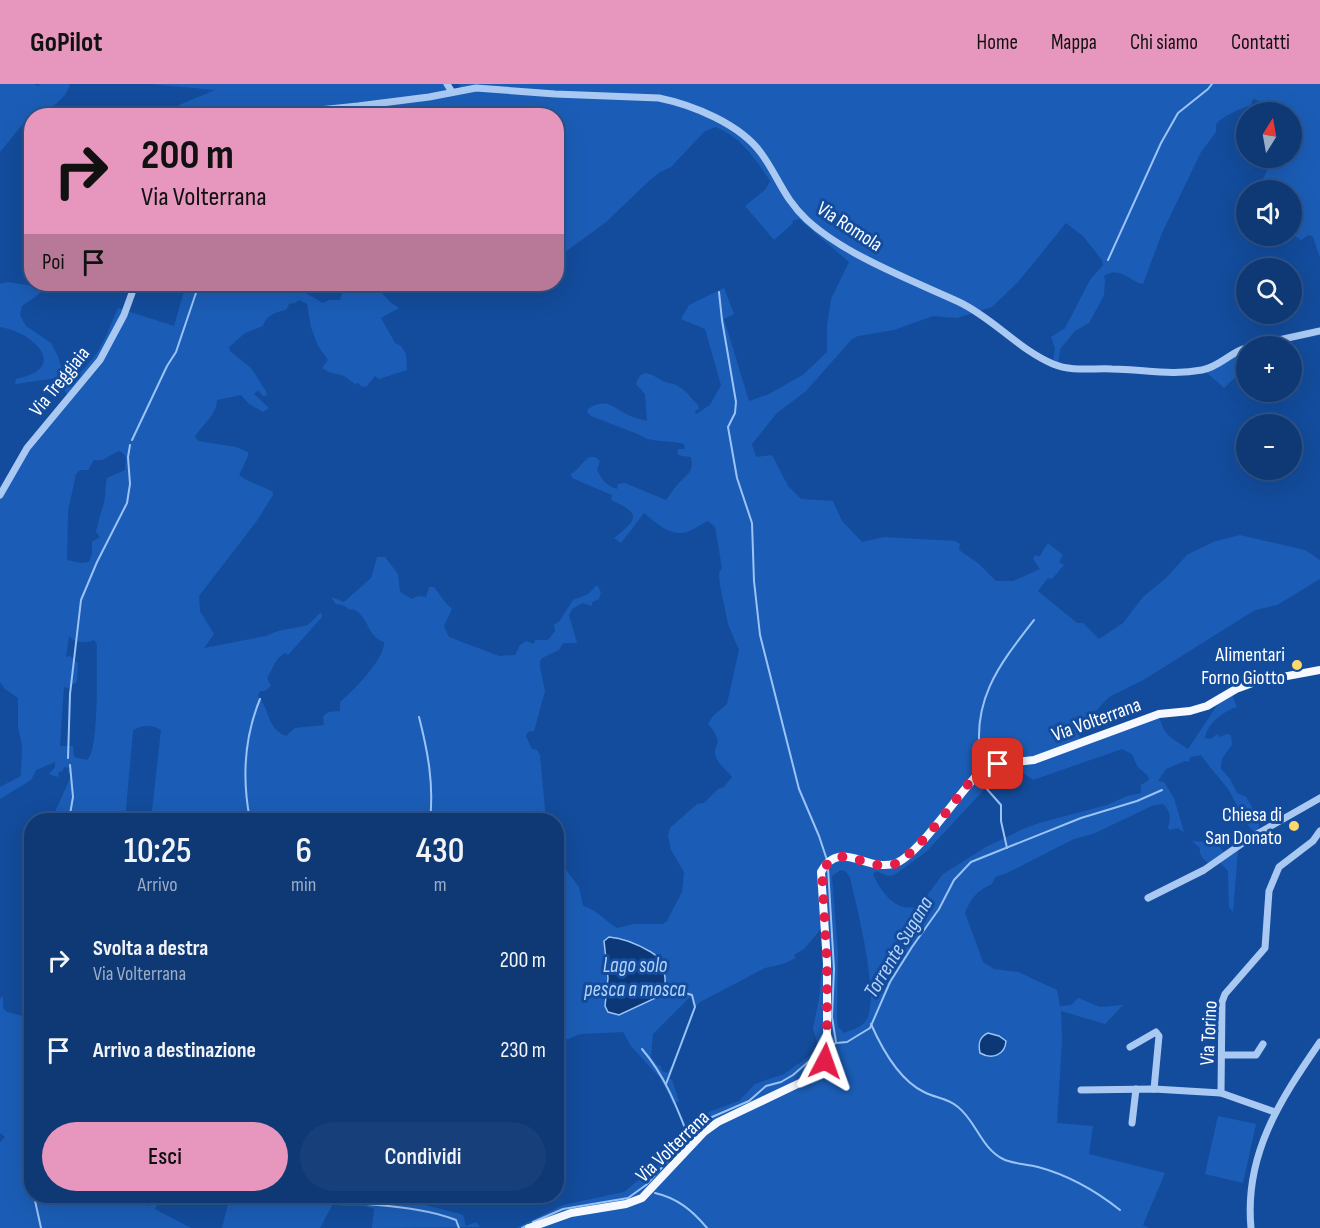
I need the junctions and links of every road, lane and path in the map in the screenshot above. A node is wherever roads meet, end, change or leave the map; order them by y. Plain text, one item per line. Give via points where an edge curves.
1 (447, 84) edge
2 (452, 92) junction
3 (339, 108) edge
4 (132, 291) edge
5 (1320, 332) edge
6 (1301, 336) edge
7 (1236, 354) edge
8 (0, 495) edge
9 (1320, 670) edge
10 (1320, 798) edge
11 (1320, 831) edge
12 (1148, 898) dead end
13 (1320, 1042) edge
14 (1263, 1044) dead end
15 (1130, 1047) dead end
16 (1223, 1055) junction
17 (1136, 1089) junction
18 (1154, 1089) junction
19 (1081, 1090) dead end
20 (1221, 1092) junction
21 (1275, 1112) junction
22 (1132, 1123) dead end
23 (529, 1228) edge
24 (1251, 1228) edge

1 - 2 street
2 - 3 street
2 - 7 street, Via Romola via 476,88 659,98 710,116 738,130 760,152 790,203 809,222 870,261 978,312 1026,349 1053,364 1163,374 1204,370
4 - 8 street, Via Treggiaia via 100,360 27,448
5 - 6 street, Via Romola
9 - 23 main road, Via Volterrana via 1255,682 1207,706 1160,714 1034,760 983,769 899,863 878,866 842,856 832,858 822,872 827,1051 820,1071 718,1122 642,1197 626,1204 570,1213
10 - 12 street via 1204,870
11 - 16 street, Via Torino via 1279,867 1269,891 1264,948 1222,1002
13 - 21 street
14 - 16 street via 1256,1055
15 - 18 street via 1150,1034 1156,1032 1159,1036
16 - 20 street, Via Torino
17 - 18 street
17 - 19 street
17 - 22 street
18 - 20 street
20 - 21 street
21 - 24 street via 1251,1181

